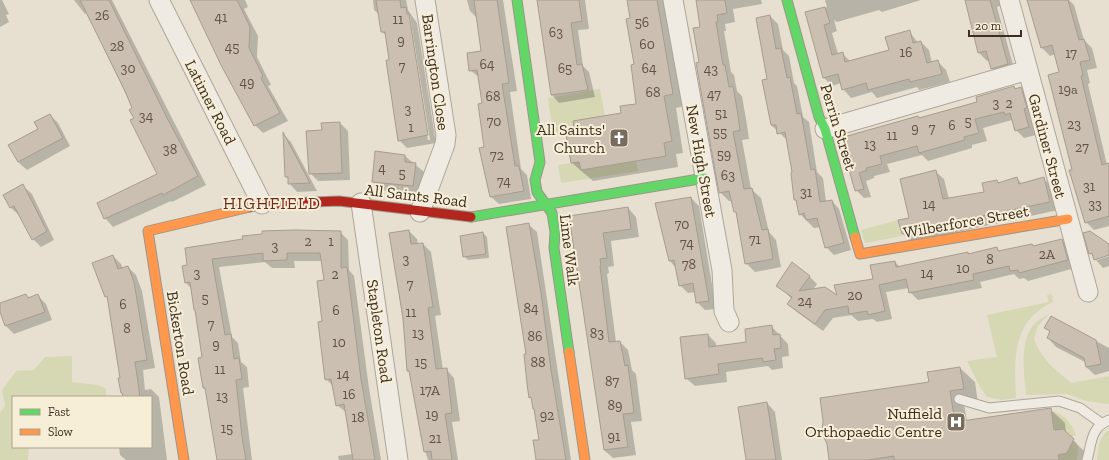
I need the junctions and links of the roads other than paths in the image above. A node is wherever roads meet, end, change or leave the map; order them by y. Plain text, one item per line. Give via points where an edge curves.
1 (159, 0) edge
2 (425, 0) edge
3 (517, 0) edge
4 (673, 0) edge
5 (787, 0) edge
6 (1009, 0) edge
7 (1028, 70) junction
8 (825, 129) junction
9 (705, 178) junction
10 (361, 203) junction
11 (262, 204) junction
12 (546, 204) junction
13 (420, 212) junction
14 (1068, 219) junction
15 (148, 231) joint
16 (868, 253) joint
17 (1088, 292) dead end
18 (729, 322) dead end
19 (959, 398) dead end
20 (1105, 421) edge
21 (184, 460) edge
22 (398, 460) edge
23 (585, 460) edge
24 (1087, 460) edge

1 - 11 street, Latimer Road
2 - 13 street, Barrington Close via 446,135
3 - 12 street, Lime Walk via 540,162 536,180 537,192
4 - 9 street, New High Street
5 - 8 street, Perrin Street via 819,117
6 - 7 street, Gardiner Street
7 - 8 street
7 - 14 street, Gardiner Street
8 - 16 street, Perrin Street via 860,254
9 - 12 street, All Saints Road
9 - 18 street, New High Street via 722,270 724,311
10 - 11 street, All Saints Road via 339,201
10 - 13 street, All Saints Road
10 - 22 street, Stapleton Road
11 - 15 street, All Saints Road
12 - 13 street, All Saints Road via 469,217
12 - 23 street, Lime Walk via 552,213 555,232 554,248
14 - 16 street, Wilberforce Street
14 - 17 street, Gardiner Street
15 - 21 street, Bickerton Road
19 - 20 lane via 990,408 1059,401
20 - 24 lane via 1092,438

